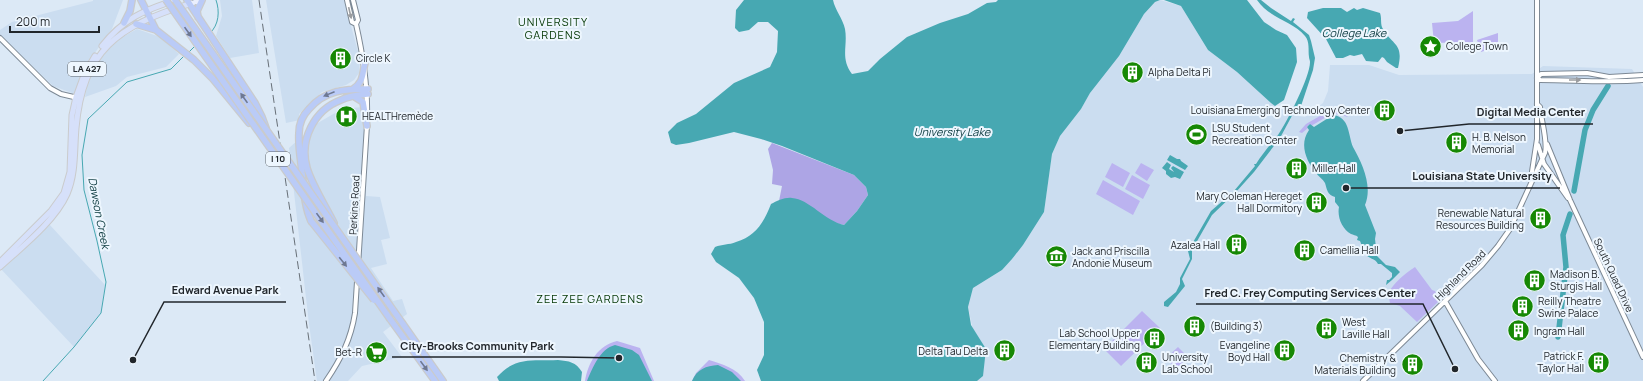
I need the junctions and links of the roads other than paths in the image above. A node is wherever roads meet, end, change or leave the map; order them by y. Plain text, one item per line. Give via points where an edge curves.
1 (132, 0) edge
2 (141, 0) edge
3 (166, 0) edge
4 (175, 0) edge
5 (202, 0) edge
6 (347, 0) edge
7 (353, 0) edge
8 (1537, 0) edge
9 (188, 2) edge
10 (146, 10) junction
11 (198, 17) junction
12 (149, 18) junction
13 (124, 22) junction
14 (136, 24) junction
15 (356, 24) junction
16 (156, 30) junction
17 (0, 38) edge
18 (365, 64) junction
19 (1643, 75) edge
20 (1537, 78) junction
21 (1643, 80) edge
22 (353, 89) junction
23 (368, 92) junction
24 (353, 96) junction
25 (78, 98) junction
26 (1537, 104) junction
27 (367, 126) junction
28 (266, 130) junction
29 (1546, 142) junction
30 (1537, 143) junction
31 (274, 154) junction
32 (1542, 161) junction
33 (1531, 182) junction
34 (1570, 200) junction
35 (340, 234) junction
36 (0, 262) edge
37 (0, 267) edge
38 (1445, 301) junction
39 (390, 318) junction
40 (1643, 357) edge
41 (326, 381) edge
42 (435, 381) edge
43 (443, 381) edge
44 (1363, 381) edge
45 (1494, 381) edge

1 - 13 highway
2 - 10 highway
3 -> 31 highway, I 10, bridge
4 - 10 main road, LA 427
28 -> 4 highway, I 10, bridge
5 - 9 main road, LA 427
5 - 11 highway via 197,11
6 -> 15 street, Perkins Road via 352,22
7 - 15 street, Perkins Road via 358,20
8 - 20 street, Highland Road
9 - 11 highway
9 - 12 main road, LA 427
10 - 12 highway
10 - 13 main road, LA 427
11 - 28 highway, bridge via 255,103
12 - 14 main road, LA 427
12 - 16 highway
13 - 25 main road, LA 427 via 92,60 82,80
14 - 16 highway
14 - 25 main road, LA 427 via 119,34 103,50
15 - 18 street, Perkins Road
16 - 31 highway, bridge via 213,79
17 - 25 street via 50,88
18 - 22 highway via 362,80
18 - 23 street, Perkins Road
19 - 20 street via 1609,77 1573,73 1541,74
20 -> 21 street via 1598,82
20 - 26 street, Highland Road
22 - 23 highway
22 -> 39 highway, bridge via 332,92 322,97 307,111 301,122 299,146 307,209 311,221
23 - 24 highway
23 - 27 street, Perkins Road
24 - 27 highway via 363,102
24 - 35 highway, bridge via 335,102 318,116 308,134 305,149 308,173
25 - 36 main road, LA 427 via 72,116 70,172 64,193 47,216
25 - 37 main road, LA 427 via 73,172 67,194 53,216
26 - 29 street, Highland Road via 1540,106
26 - 30 street, Highland Road
27 - 41 street, Perkins Road via 356,309 346,348
28 - 35 highway, I 10, bridge
29 - 32 street, Highland Road
29 - 34 street, South Quad Drive
30 - 32 street, South Quad Drive
30 - 33 street, Highland Road
31 -> 39 highway, I 10, bridge
32 - 33 street, Highland Road
32 - 34 street, South Quad Drive
33 - 38 street, Highland Road via 1519,212 1501,242
34 - 40 street, South Quad Drive
43 -> 35 highway, I 10, bridge
38 - 44 street, Highland Road
38 - 45 street via 1478,359
39 -> 42 highway, I 10

